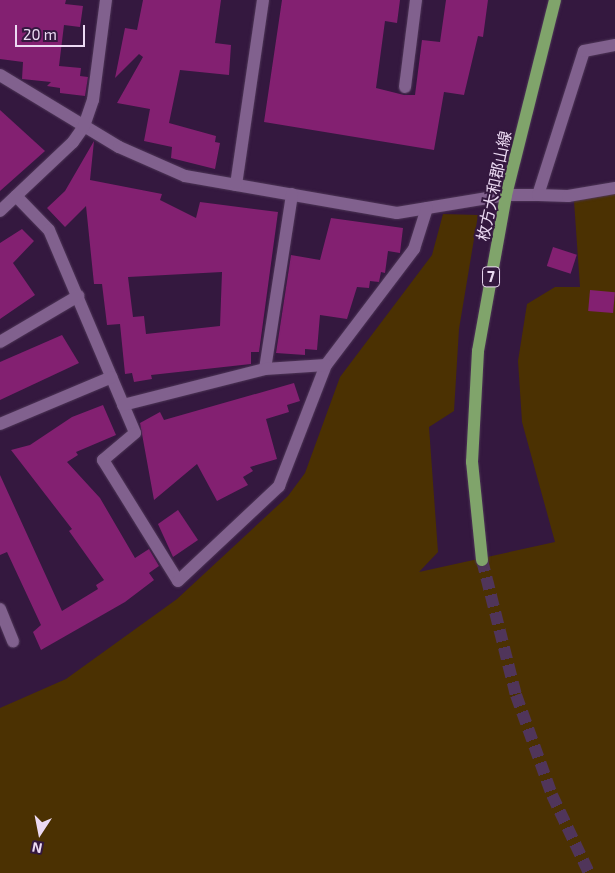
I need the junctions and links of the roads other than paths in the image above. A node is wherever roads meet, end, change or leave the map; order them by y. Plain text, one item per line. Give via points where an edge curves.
1 (106, 0) edge
2 (263, 0) edge
3 (416, 0) edge
4 (555, 0) edge
5 (615, 45) edge
6 (0, 75) edge
7 (405, 87) dead end
8 (84, 126) junction
9 (236, 185) junction
10 (615, 188) edge
11 (292, 194) junction
12 (506, 195) junction
13 (538, 195) junction
14 (16, 196) junction
15 (427, 208) junction
16 (0, 211) edge
17 (78, 296) junction
18 (0, 342) edge
19 (326, 365) junction
20 (265, 369) junction
21 (112, 377) junction
22 (123, 405) junction
23 (0, 424) edge
24 (482, 560) tunnel mouth
25 (0, 609) edge
26 (13, 641) dead end

1 - 8 street via 93,100
2 - 9 street
3 - 7 street
4 - 12 main road, 枚方大和郡山線 / 7
5 - 13 street via 584,51
6 - 8 street
8 - 9 street via 185,176 216,185
8 - 14 street via 73,142
9 - 11 street
10 - 13 street via 568,196
11 - 15 street via 376,212
11 - 20 street
12 - 13 street
12 - 15 street
12 - 24 main road, 枚方大和郡山線 / 7 via 478,351 472,462
14 - 16 street
14 - 17 street via 49,230
15 - 19 street via 414,249
17 - 18 street
17 - 21 street
19 - 20 street
19 - 22 street via 279,486 178,581 103,460 135,433
20 - 22 street
21 - 22 street
21 - 23 street
25 - 26 street

